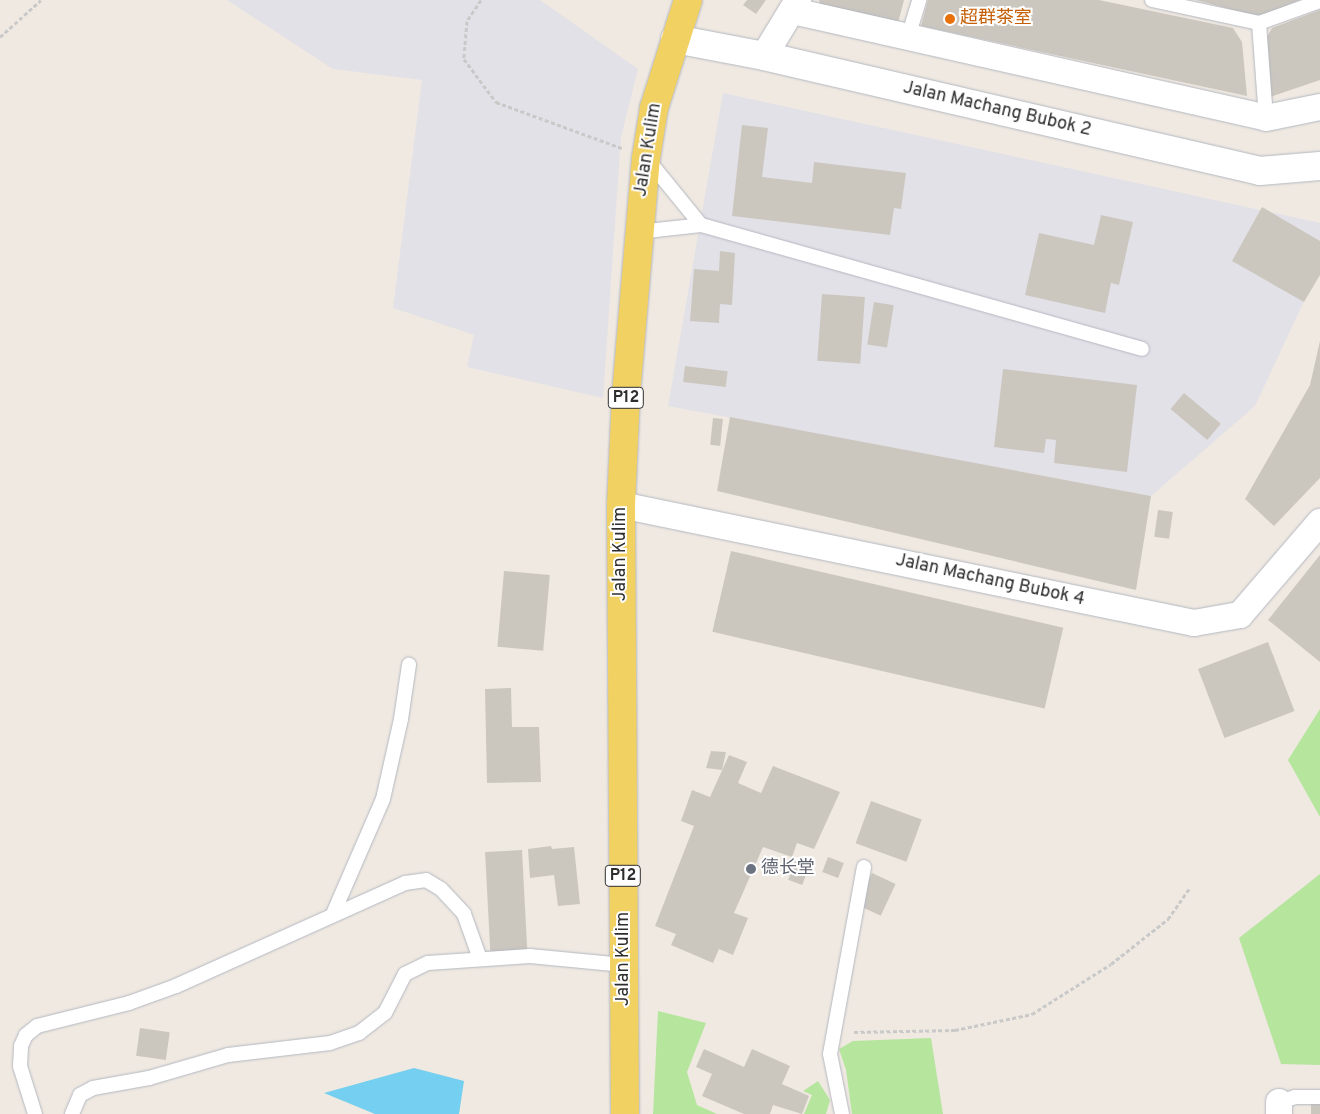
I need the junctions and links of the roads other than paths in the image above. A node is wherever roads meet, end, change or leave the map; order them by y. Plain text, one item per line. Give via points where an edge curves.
1 (688, 0) edge
2 (919, 0) edge
3 (1152, 0) edge
4 (1320, 1) edge
5 (796, 5) edge
6 (1259, 23) junction
7 (908, 38) junction
8 (675, 39) junction
9 (764, 56) junction
10 (1320, 107) edge
11 (1266, 118) junction
12 (646, 158) junction
13 (1320, 166) edge
14 (701, 225) junction
15 (638, 232) junction
16 (1142, 349) dead end
17 (621, 505) junction
18 (1320, 522) edge
19 (409, 665) dead end
20 (864, 867) dead end
21 (333, 914) junction
22 (480, 960) junction
23 (624, 965) junction
24 (1320, 1097) edge
25 (1279, 1108) edge
26 (34, 1114) edge
27 (72, 1114) edge
28 (625, 1114) edge
29 (842, 1114) edge

1 - 8 main road, Jalan Kulim / P12
2 - 7 lane
3 - 6 lane
4 - 6 lane
5 - 7 street
5 - 9 street
6 - 11 lane
7 - 11 street
8 - 9 street, Jalan Machang Bubok 2
8 - 12 main road, Jalan Kulim / P12 via 654,108
9 - 13 street, Jalan Machang Bubok 2 via 1260,171
10 - 11 street
12 - 14 lane
12 - 15 main road, Jalan Kulim / P12
14 - 15 lane
14 - 16 lane
15 - 17 main road, Jalan Kulim / P12
17 - 18 street, Jalan Machang Bubok 4 via 1194,623 1240,615
17 - 23 main road, Jalan Kulim / P12
19 - 21 lane via 383,799
20 - 29 lane via 830,1054
21 - 22 lane via 405,883 426,880 441,889 464,914
21 - 26 lane via 176,986 129,1003 37,1026 26,1035 21,1046 20,1066
22 - 23 lane via 530,956
22 - 27 lane via 428,963 405,974 385,1013 359,1033 330,1043 228,1055 149,1078 93,1088 80,1095
23 - 28 main road, Jalan Kulim / P12
24 - 25 lane via 1295,1097

